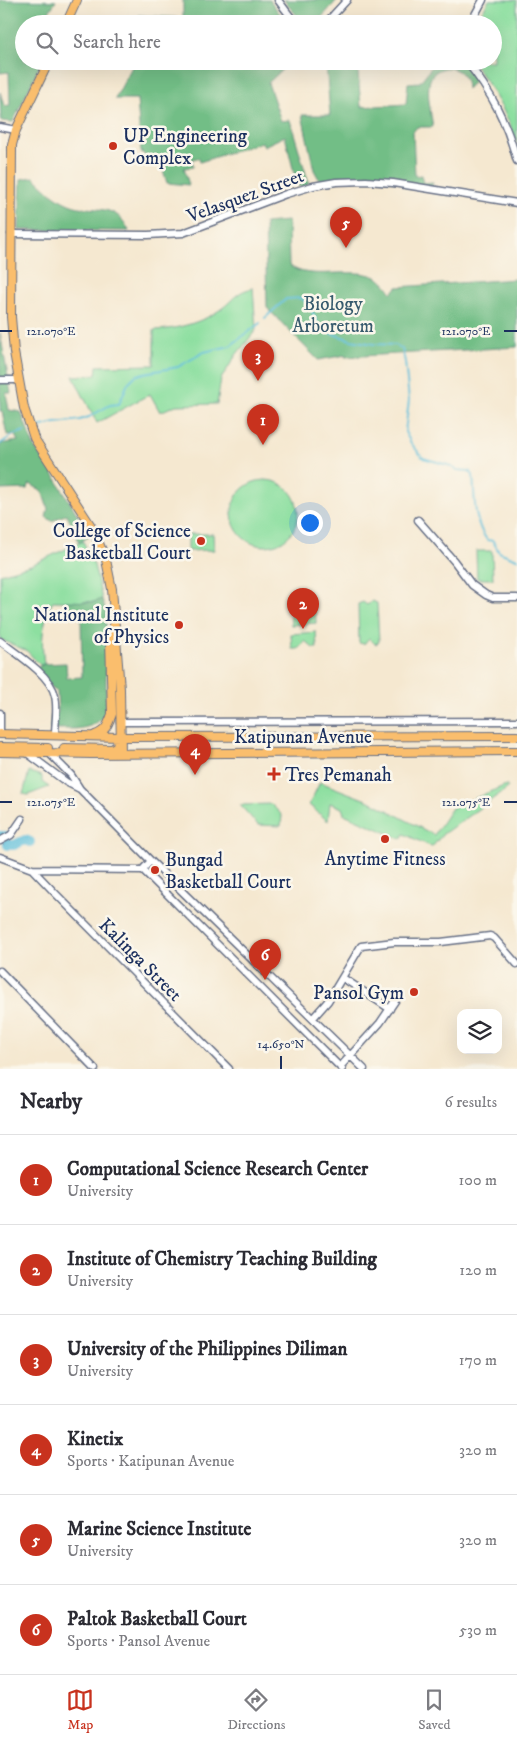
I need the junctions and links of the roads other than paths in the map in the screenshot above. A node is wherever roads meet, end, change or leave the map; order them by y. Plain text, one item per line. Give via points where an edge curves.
1 (76, 0) edge
2 (278, 0) edge
3 (347, 0) edge
4 (483, 0) edge
5 (70, 15) edge
6 (289, 15) edge
7 (333, 15) edge
8 (475, 15) edge
9 (45, 70) edge
10 (473, 70) edge
11 (0, 127) edge
12 (16, 130) junction
13 (517, 160) edge
14 (517, 203) edge
15 (11, 234) junction
16 (0, 380) edge
17 (18, 380) junction
18 (418, 520) dead end
19 (517, 598) edge
20 (114, 625) junction
21 (0, 642) edge
22 (0, 713) edge
23 (517, 721) edge
24 (120, 722) junction
25 (0, 730) edge
26 (0, 734) edge
27 (55, 735) junction
28 (93, 736) junction
29 (118, 736) junction
30 (138, 736) junction
31 (381, 736) junction
32 (517, 736) edge
33 (228, 737) junction
34 (0, 747) edge
35 (0, 752) edge
36 (227, 752) junction
37 (381, 752) junction
38 (517, 752) edge
39 (27, 753) junction
40 (49, 753) junction
41 (121, 754) junction
42 (80, 790) junction
43 (22, 819) dead end
44 (2, 840) edge
45 (0, 856) edge
46 (151, 861) junction
47 (32, 869) junction
48 (144, 870) junction
49 (517, 964) edge
50 (0, 971) edge
51 (343, 978) junction
52 (399, 995) dead end
53 (390, 1009) junction
54 (313, 1018) junction
55 (351, 1056) junction
56 (341, 1068) edge
57 (95, 1069) edge
58 (229, 1069) edge
59 (364, 1069) edge

1 - 5 main road
2 - 6 street
3 - 7 street
4 - 8 street
9 - 12 main road
10 - 13 street via 502,115
11 - 12 street
12 - 15 main road via 12,145
14 - 15 street, Velasquez Street via 379,181 336,182 286,194 183,233
15 - 17 main road via 11,316
16 - 17 street
17 - 20 main road via 34,438 100,543 112,589
18 - 19 street via 472,585 494,598
20 - 24 main road
20 - 28 main road via 110,638 112,714 104,732
21 - 27 street via 32,666 52,688 56,701
22 - 25 street
23 - 24 street, Katipunan Avenue
24 - 29 main road
24 - 30 main road
26 - 27 main road, Katipunan Avenue
27 - 28 main road, Katipunan Avenue
28 - 29 main road, Katipunan Avenue
29 - 30 main road, Katipunan Avenue
29 - 34 main road via 118,745 112,749
29 - 41 main road
30 - 33 main road, Katipunan Avenue
31 - 32 main road, Katipunan Avenue
31 - 33 main road, Katipunan Avenue
31 - 37 main road
33 - 36 main road
35 - 39 main road, Katipunan Avenue
36 - 37 main road, Katipunan Avenue
36 - 41 main road, Katipunan Avenue
37 - 38 main road, Katipunan Avenue
39 - 40 main road, Katipunan Avenue
39 - 42 street
40 - 41 main road, Katipunan Avenue
40 - 42 street via 72,775
42 - 46 street
43 - 44 street via 11,835
45 - 47 street
46 - 48 street
46 - 54 street
47 - 48 street
47 - 58 street, Kalinga Street
48 - 56 street
49 - 51 street via 490,936 441,942 394,942 361,946
50 - 57 street
51 - 53 street
51 - 54 street
52 - 53 street
53 - 55 street
54 - 55 street
55 - 56 street
55 - 59 street

